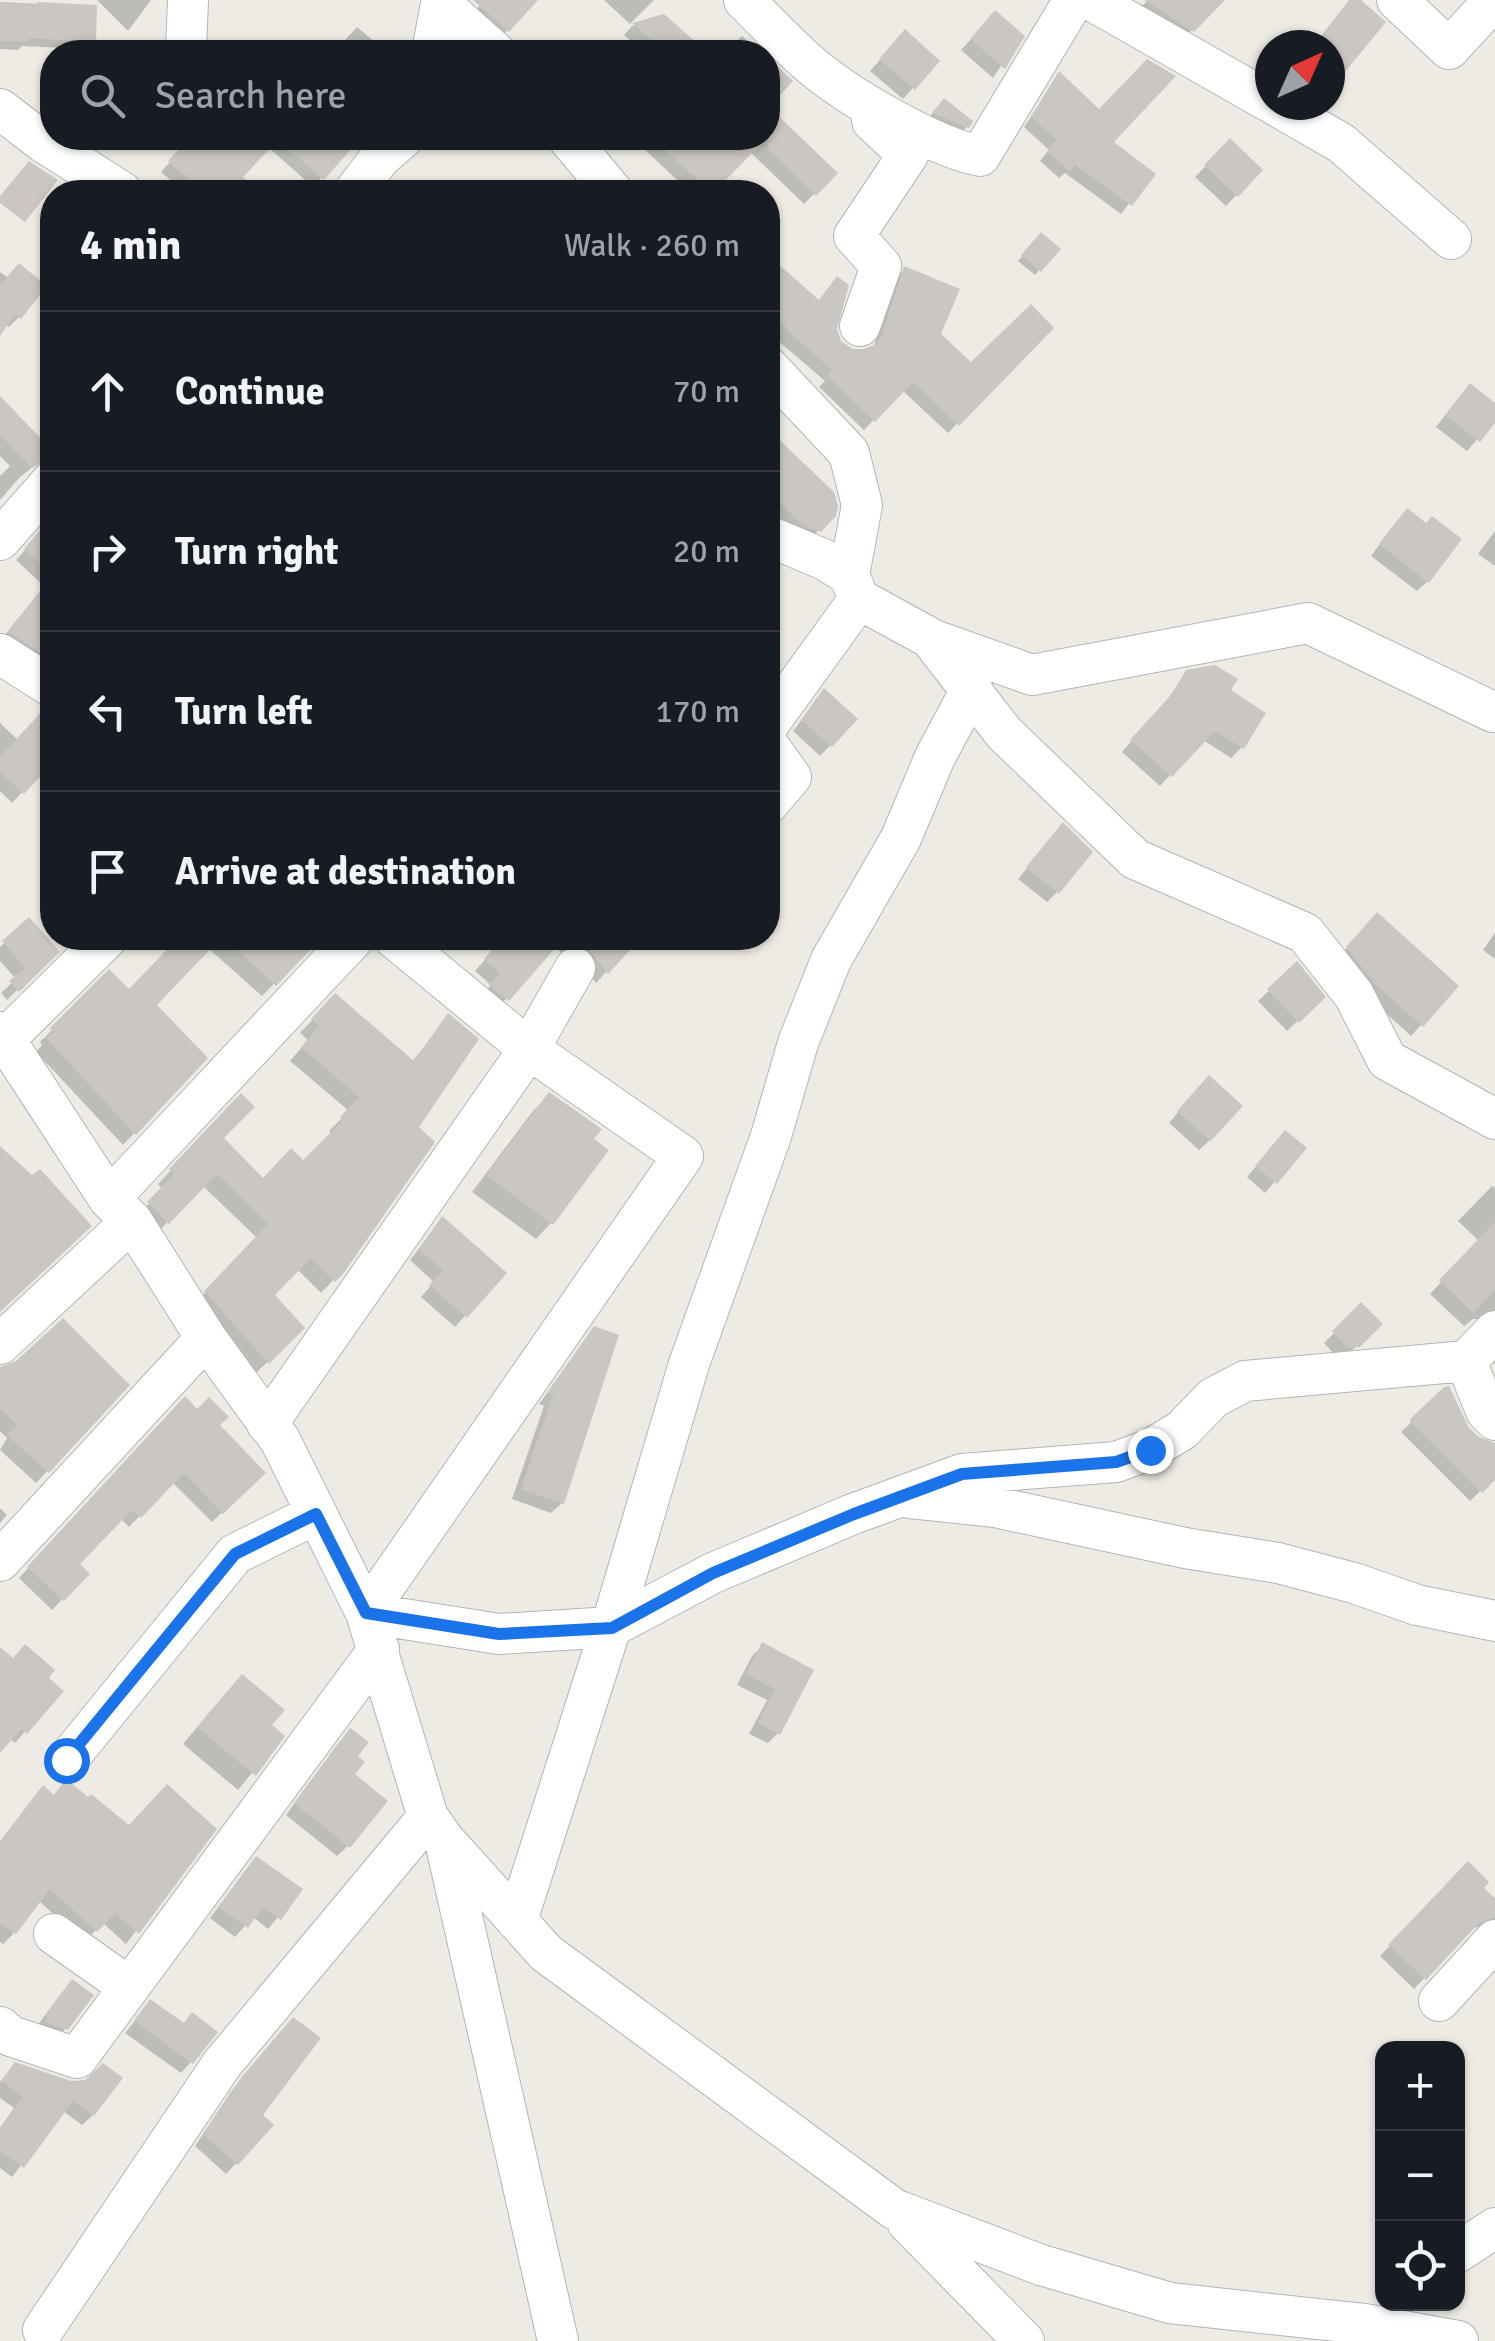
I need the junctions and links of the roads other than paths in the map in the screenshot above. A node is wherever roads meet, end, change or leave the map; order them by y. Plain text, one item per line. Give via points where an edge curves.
1 (188, 0) edge
2 (744, 0) edge
3 (1074, 0) edge
4 (1091, 0) edge
5 (1397, 0) edge
6 (1494, 1) edge
7 (442, 2) edge
8 (186, 40) edge
9 (434, 40) edge
10 (482, 40) edge
11 (806, 62) junction
12 (1255, 94) edge
13 (0, 109) edge
14 (1300, 120) edge
15 (40, 139) edge
16 (56, 150) edge
17 (375, 150) edge
18 (578, 150) edge
19 (103, 180) edge
20 (360, 180) edge
21 (603, 180) edge
22 (1451, 239) dead end
23 (860, 326) dead end
24 (780, 380) edge
25 (40, 495) edge
26 (0, 540) edge
27 (780, 541) edge
28 (854, 587) junction
29 (930, 638) junction
30 (0, 654) edge
31 (40, 680) edge
32 (972, 688) junction
33 (780, 706) edge
34 (1492, 712) dead end
35 (780, 762) edge
36 (780, 790) edge
37 (95, 950) edge
38 (344, 950) edge
39 (409, 950) edge
40 (575, 968) dead end
41 (2, 1039) edge
42 (529, 1049) junction
43 (1495, 1119) edge
44 (120, 1210) junction
45 (1495, 1331) edge
46 (206, 1338) junction
47 (0, 1344) edge
48 (1466, 1361) junction
49 (1495, 1420) edge
50 (267, 1424) junction
51 (901, 1497) junction
52 (316, 1514) junction
53 (0, 1560) edge
54 (1495, 1621) edge
55 (612, 1628) junction
56 (373, 1631) junction
57 (66, 1760) dead end
58 (436, 1829) junction
59 (517, 1921) junction
60 (54, 1934) dead end
61 (1493, 1946) edge
62 (130, 1986) junction
63 (1439, 2001) dead end
64 (4, 2040) edge
65 (894, 2209) junction
66 (1495, 2228) edge
67 (1465, 2247) edge
68 (1377, 2314) edge
69 (44, 2330) dead end
70 (558, 2341) edge
71 (1024, 2341) edge
72 (1458, 2341) edge

1 - 8 street
2 - 11 street
3 - 11 street via 980,156 897,121
4 - 12 street
5 - 6 street via 1449,49
7 - 9 street
7 - 10 street
11 - 23 street via 908,154 854,236 881,266
13 - 15 street
14 - 22 street via 1341,143
16 - 19 street
17 - 20 street
18 - 21 street
24 - 28 street via 849,453 862,505
25 - 26 street
27 - 28 street via 825,560
28 - 29 street
28 - 33 street
29 - 32 street
29 - 34 street via 1032,675 1308,623
30 - 31 street
32 - 43 street via 1004,733 1135,859 1304,933 1354,995 1387,1060
32 - 55 street via 901,838 831,960 798,1043 690,1364
35 - 36 street via 791,777
37 - 41 street
38 - 44 street
39 - 42 street
40 - 42 street
41 - 44 street
42 - 50 street
42 - 56 street via 683,1156
44 - 46 street
44 - 47 street
45 - 48 street
46 - 50 street
46 - 53 street
48 - 49 street
48 - 51 street via 1245,1381 1214,1398 1182,1430 1116,1462 962,1474
50 - 52 street
51 - 54 street via 995,1506 1278,1563
51 - 55 street via 713,1573
52 - 56 street
52 - 57 street via 235,1554
55 - 56 street
55 - 59 street
56 - 58 street
56 - 62 street
58 - 59 street
58 - 69 street via 222,2064
58 - 70 street
59 - 65 street via 546,1953
60 - 62 street
61 - 63 street
62 - 64 street via 77,2058
65 - 68 street via 1041,2265 1170,2303
65 - 71 street
66 - 67 street
68 - 72 street

